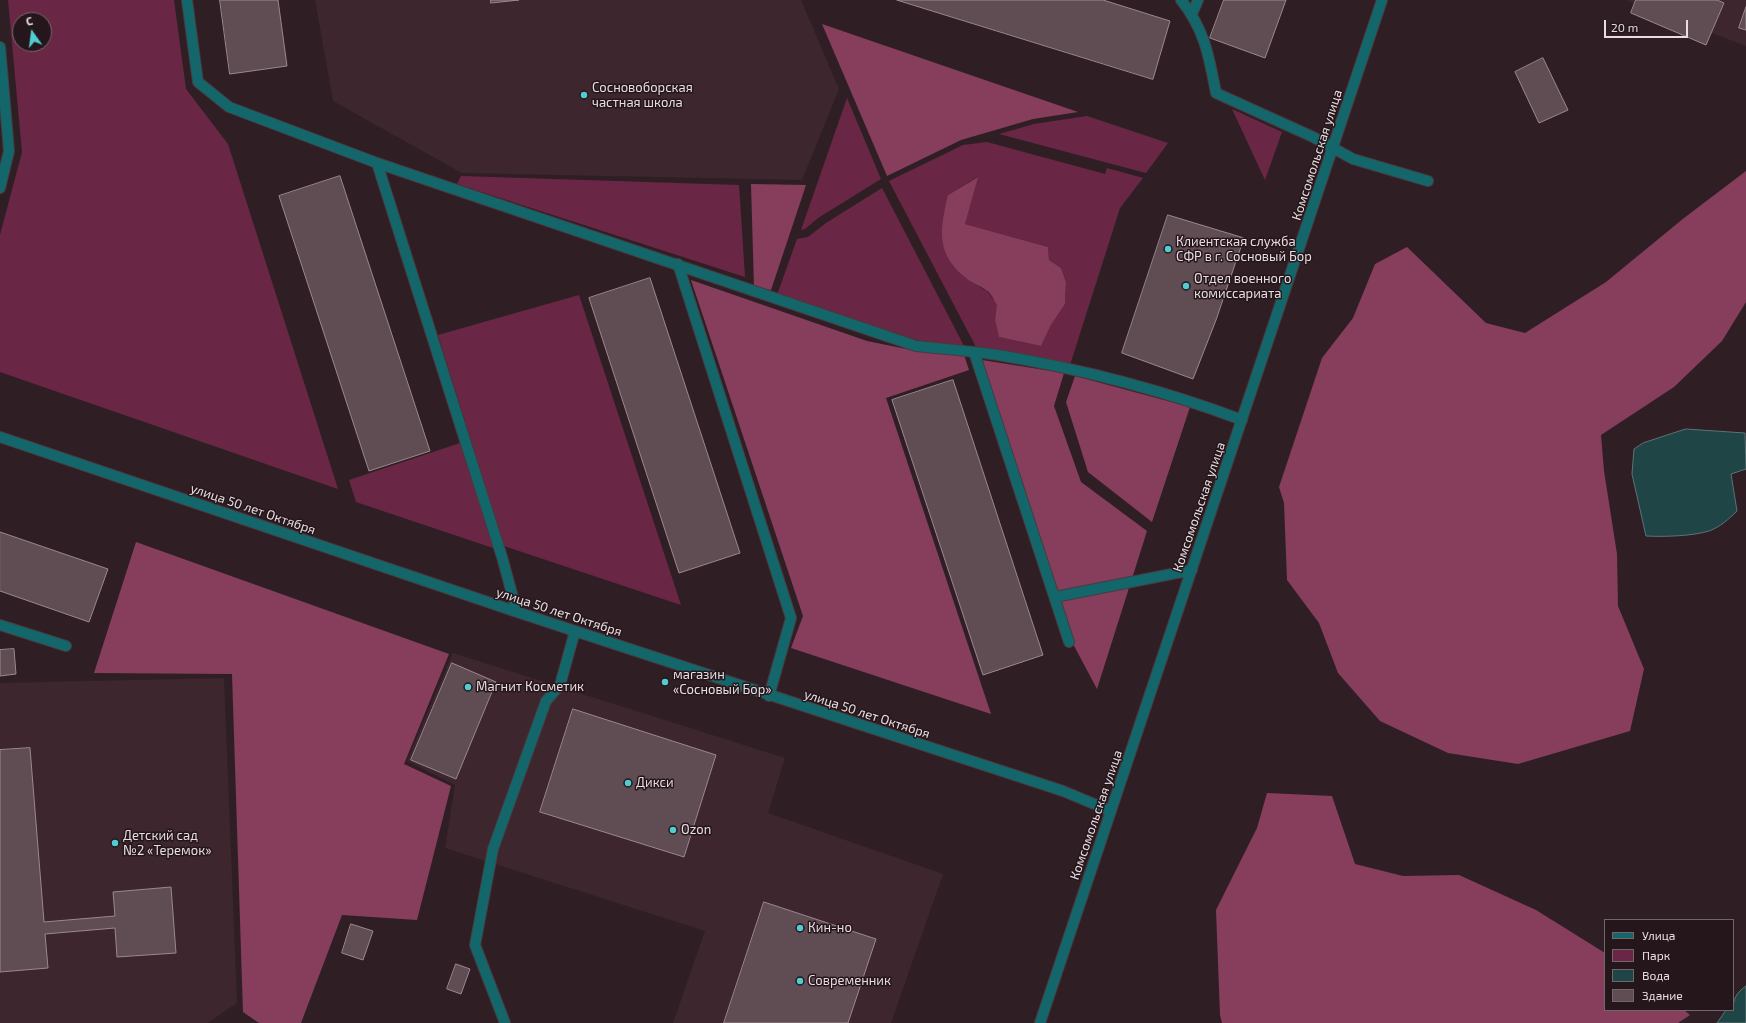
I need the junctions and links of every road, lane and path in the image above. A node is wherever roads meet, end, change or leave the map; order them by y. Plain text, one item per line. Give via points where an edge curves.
1 (187, 0) edge
2 (1181, 0) edge
3 (1198, 0) edge
4 (1382, 0) edge
5 (1192, 14) junction
6 (0, 47) edge
7 (1332, 149) junction
8 (377, 163) junction
9 (1428, 181) dead end
10 (0, 188) edge
11 (678, 264) junction
12 (974, 352) junction
13 (1242, 420) junction
14 (0, 437) edge
15 (1192, 570) junction
16 (1055, 597) junction
17 (517, 612) junction
18 (0, 625) edge
19 (575, 632) junction
20 (1069, 642) dead end
21 (66, 646) dead end
22 (769, 696) junction
23 (1112, 811) junction
24 (505, 1023) edge
25 (1040, 1023) edge

1 - 8 street via 198,82 229,107
2 - 5 street
3 - 5 street
4 - 7 street, Комсомольская улица
5 - 7 street via 1208,48 1216,92 1313,137
6 - 10 street via 9,151
7 - 9 street via 1352,159
7 - 13 street, Комсомольская улица
8 - 11 street
8 - 17 street via 502,557
11 - 12 street via 916,346
11 - 22 street via 791,618
12 - 13 street via 1072,368 1155,390
12 - 16 street
13 - 15 street, Комсомольская улица
14 - 17 street, улица 50 лет Октября
15 - 16 street
15 - 23 street, Комсомольская улица
16 - 20 street
17 - 19 street, улица 50 лет Октября
18 - 21 street
19 - 22 street, улица 50 лет Октября
19 - 24 street via 560,684 546,701 493,849 475,945
22 - 23 street, улица 50 лет Октября via 1063,791
23 - 25 street, Комсомольская улица

